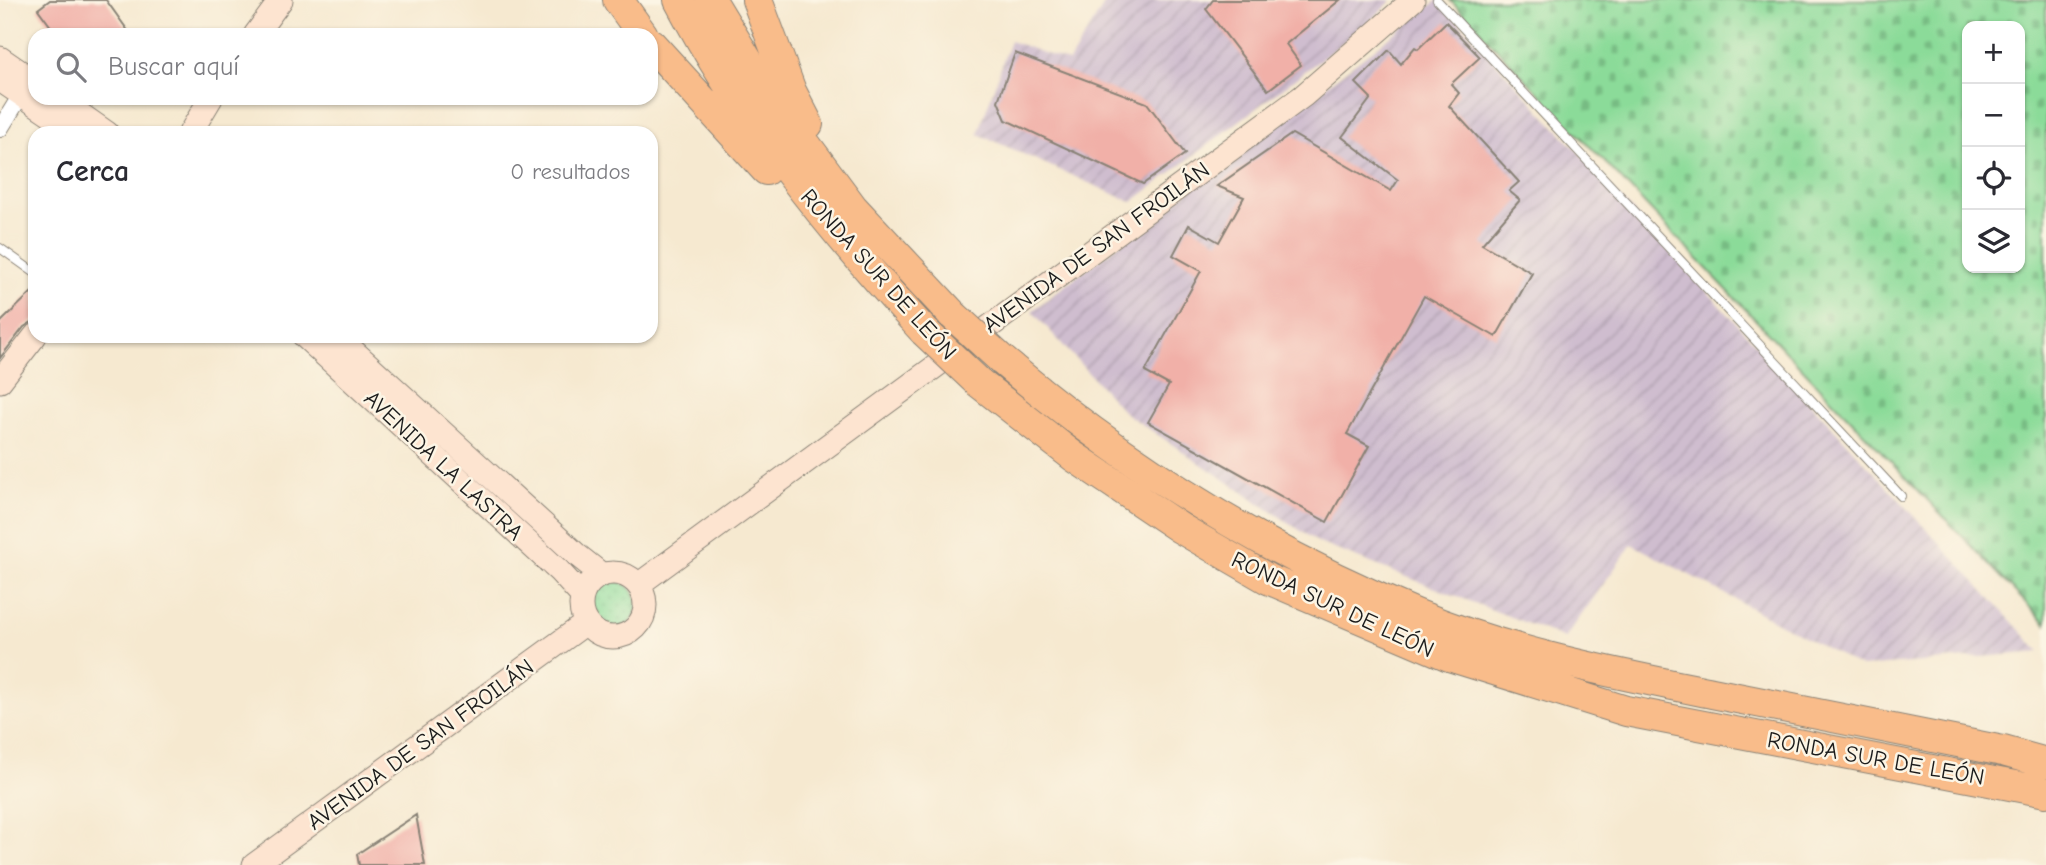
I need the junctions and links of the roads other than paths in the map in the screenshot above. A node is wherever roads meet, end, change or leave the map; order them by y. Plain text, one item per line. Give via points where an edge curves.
1 (281, 0) edge
2 (618, 0) edge
3 (679, 0) edge
4 (711, 0) edge
5 (757, 0) edge
6 (1413, 0) edge
7 (1437, 0) edge
8 (261, 28) edge
9 (638, 28) edge
10 (658, 51) edge
11 (0, 58) edge
12 (0, 80) edge
13 (28, 89) edge
14 (46, 105) edge
15 (67, 105) edge
16 (206, 105) edge
17 (70, 126) edge
18 (97, 126) edge
19 (191, 126) edge
20 (0, 129) edge
21 (853, 208) junction
22 (0, 248) edge
23 (28, 267) edge
24 (890, 293) junction
25 (30, 343) edge
26 (312, 343) edge
27 (345, 343) edge
28 (0, 381) edge
29 (1901, 496) dead end
30 (601, 574) junction
31 (638, 584) junction
32 (582, 596) junction
33 (586, 623) junction
34 (2046, 763) edge
35 (2046, 792) edge
36 (254, 865) edge

1 - 8 street
2 - 9 highway
3 - 24 highway, RONDA SUR DE LEÓN via 734,94 785,168
4 - 21 highway, RONDA SUR DE LEÓN via 766,91
5 - 21 highway via 791,91
6 - 31 street, AVENIDA DE SAN FROILÁN via 1303,96
7 - 29 lane
10 - 24 highway via 826,240
11 - 13 street
12 - 13 street
13 - 20 street
14 - 17 street
15 - 18 street
16 - 19 street
21 - 34 highway, RONDA SUR DE LEÓN, bridge via 953,315 1072,419 1157,478 1281,551 1418,615 1620,675
22 - 23 lane
24 - 35 highway, RONDA SUR DE LEÓN, bridge via 978,382 1073,456 1180,528 1268,579 1449,656 1626,711
25 - 28 street
26 - 32 street, AVENIDA LA LASTRA
27 - 30 street, AVENIDA LA LASTRA
30 - 31 street via 615,572
30 - 32 street
31 - 33 street via 645,604 643,614 628,633 605,636
32 - 33 street
33 - 36 street, AVENIDA DE SAN FROILÁN

